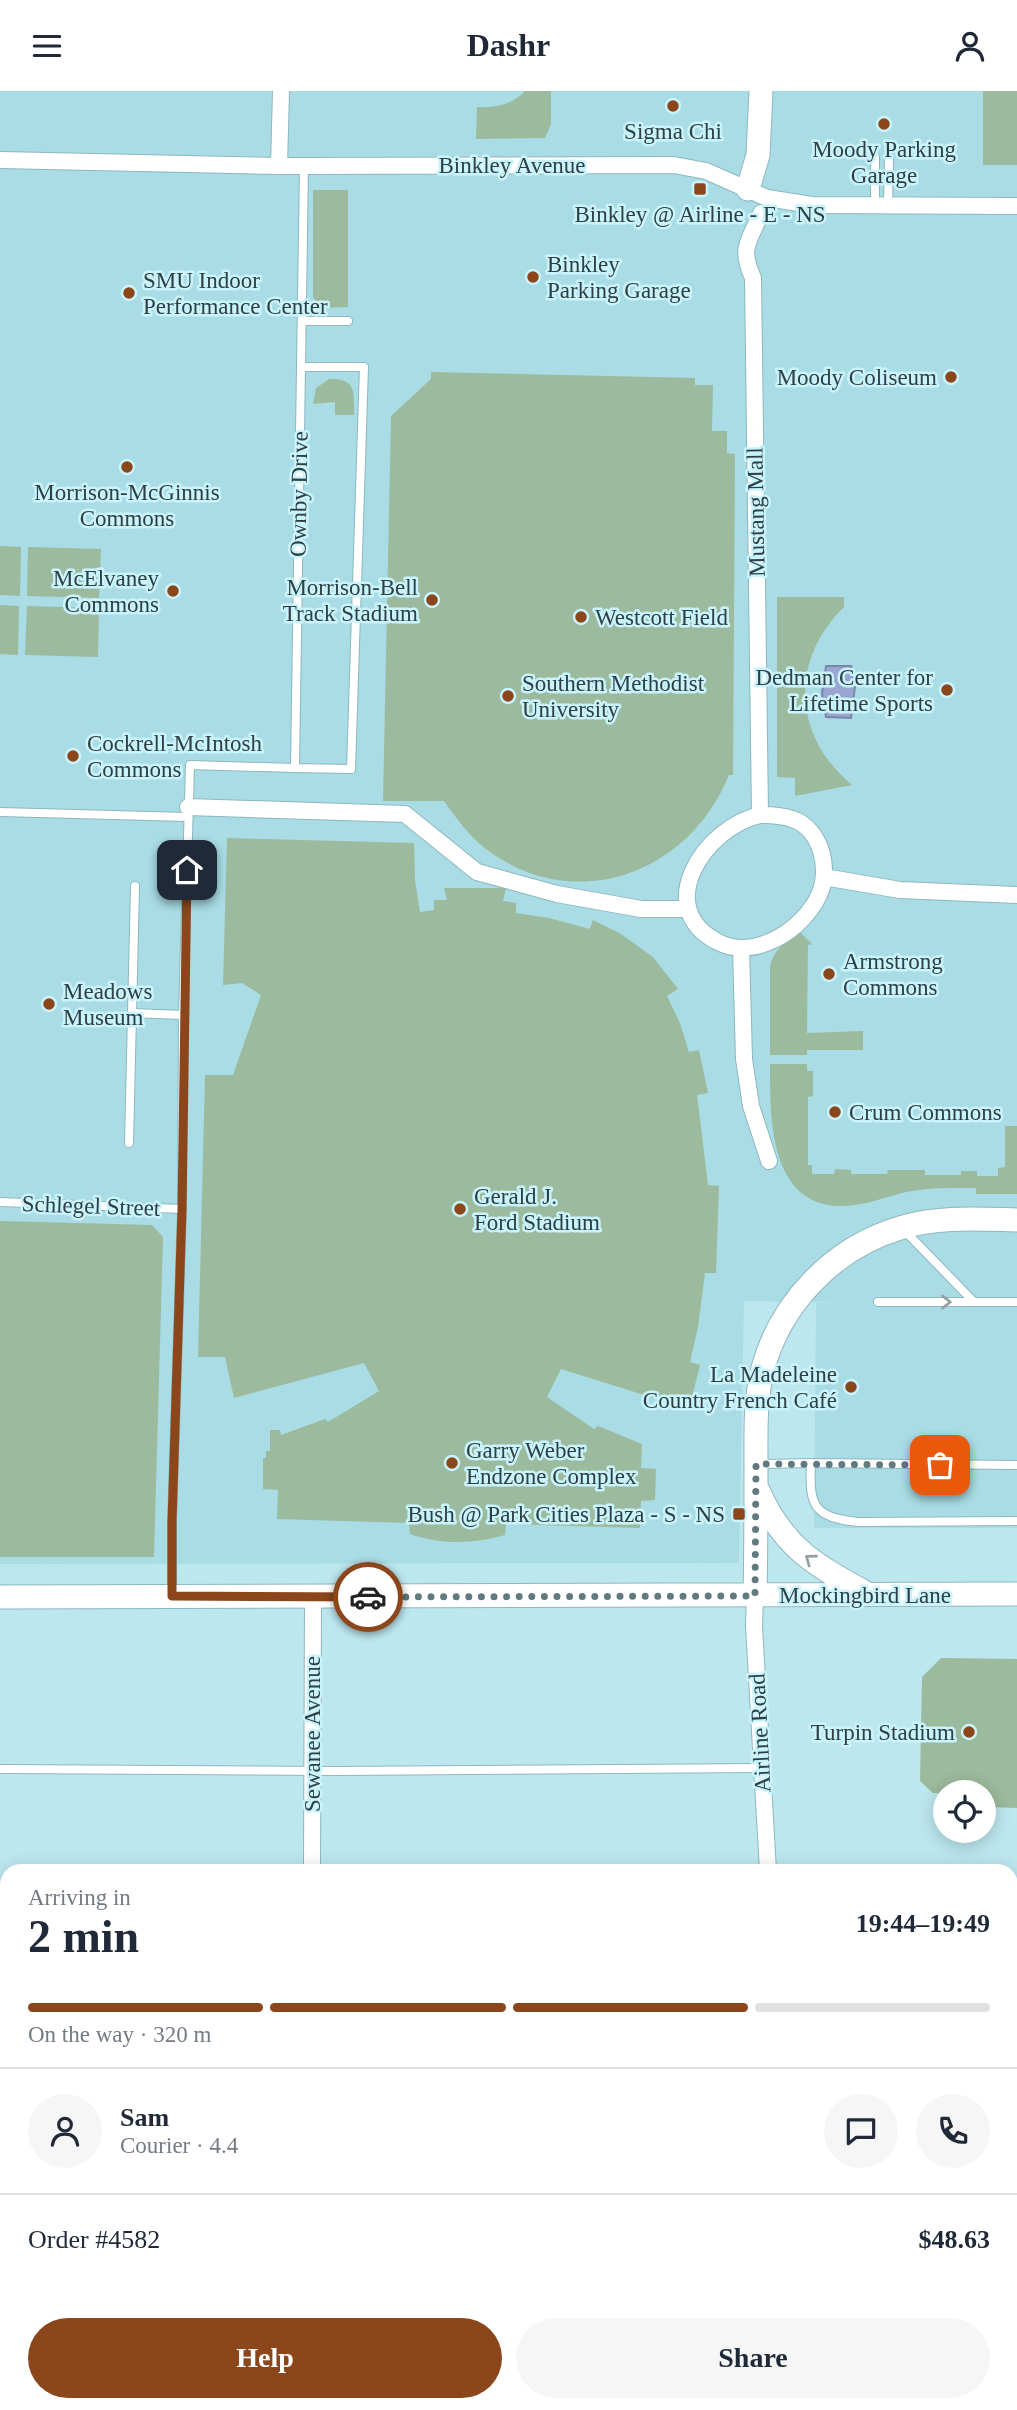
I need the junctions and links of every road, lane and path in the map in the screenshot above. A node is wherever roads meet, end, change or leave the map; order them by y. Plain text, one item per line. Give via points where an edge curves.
1 (281, 91) edge
2 (761, 91) edge
3 (876, 157) dead end
4 (889, 157) dead end
5 (0, 160) edge
6 (279, 166) junction
7 (304, 166) junction
8 (748, 189) junction
9 (882, 205) junction
10 (1017, 206) edge
11 (761, 213) dead end
12 (302, 321) junction
13 (348, 321) dead end
14 (301, 367) junction
15 (295, 768) junction
16 (0, 811) edge
17 (188, 812) junction
18 (760, 815) junction
19 (824, 877) junction
20 (135, 886) dead end
21 (1017, 895) edge
22 (688, 909) junction
23 (741, 948) junction
24 (132, 1013) junction
25 (183, 1015) junction
26 (129, 1143) dead end
27 (769, 1161) dead end
28 (0, 1202) edge
29 (182, 1209) junction
30 (1017, 1220) edge
31 (901, 1227) junction
32 (878, 1302) dead end
33 (974, 1302) junction
34 (1017, 1302) edge
35 (811, 1464) junction
36 (1017, 1465) edge
37 (756, 1474) junction
38 (1017, 1521) edge
39 (1017, 1594) edge
40 (869, 1595) junction
41 (172, 1596) junction
42 (755, 1596) junction
43 (0, 1597) edge
44 (313, 1597) junction
45 (762, 1768) junction
46 (0, 1769) edge
47 (312, 1771) junction
48 (312, 1864) edge
49 (768, 1864) edge

1 - 6 street
2 - 8 main road via 758,155
3 - 9 lane
4 - 9 lane
5 - 6 street, Binkley Avenue
6 - 7 street, Binkley Avenue
7 - 8 street, Binkley Avenue via 674,165 706,171
7 - 12 lane, Ownby Drive
8 - 9 street, Binkley Avenue via 787,202
9 - 10 street, Binkley Avenue
11 - 18 street, Mustang Mall via 745,253 753,278
12 - 13 lane
12 - 14 lane, Ownby Drive
14 - 15 lane, Ownby Drive
14 - 15 lane via 364,367 351,769
15 - 17 lane via 190,765
16 - 17 lane
17 - 22 street via 405,814 477,872 557,894 641,909
17 - 25 lane
18 - 19 street via 793,819 803,825 816,839
18 - 22 street via 723,831 705,851 688,884
19 - 21 street via 913,891
19 - 23 street via 819,895 795,926 761,946
20 - 24 lane
22 - 23 street via 704,935
23 - 27 street via 744,1059 751,1106
24 - 25 lane
24 - 26 lane
25 - 29 lane
28 - 29 lane, Schlegel Street
29 - 41 lane
30 - 31 main road via 939,1221
31 - 33 lane
31 - 37 main road via 870,1239 837,1260 797,1298 783,1320 761,1373
32 -> 33 lane
33 - 34 lane
35 - 36 lane
35 - 37 lane
35 - 38 lane via 810,1489 816,1507 832,1519
40 -> 37 main road via 830,1574 786,1539 768,1513
37 - 42 main road
39 - 40 main road, Mockingbird Lane
40 - 42 main road, Mockingbird Lane
41 - 43 main road, Mockingbird Lane
41 - 44 main road, Mockingbird Lane
42 - 44 main road, Mockingbird Lane
42 - 45 street, Airline Road
44 - 47 street, Sewanee Avenue
45 - 47 lane
45 - 49 street, Airline Road
46 - 47 lane
47 - 48 street, Sewanee Avenue

